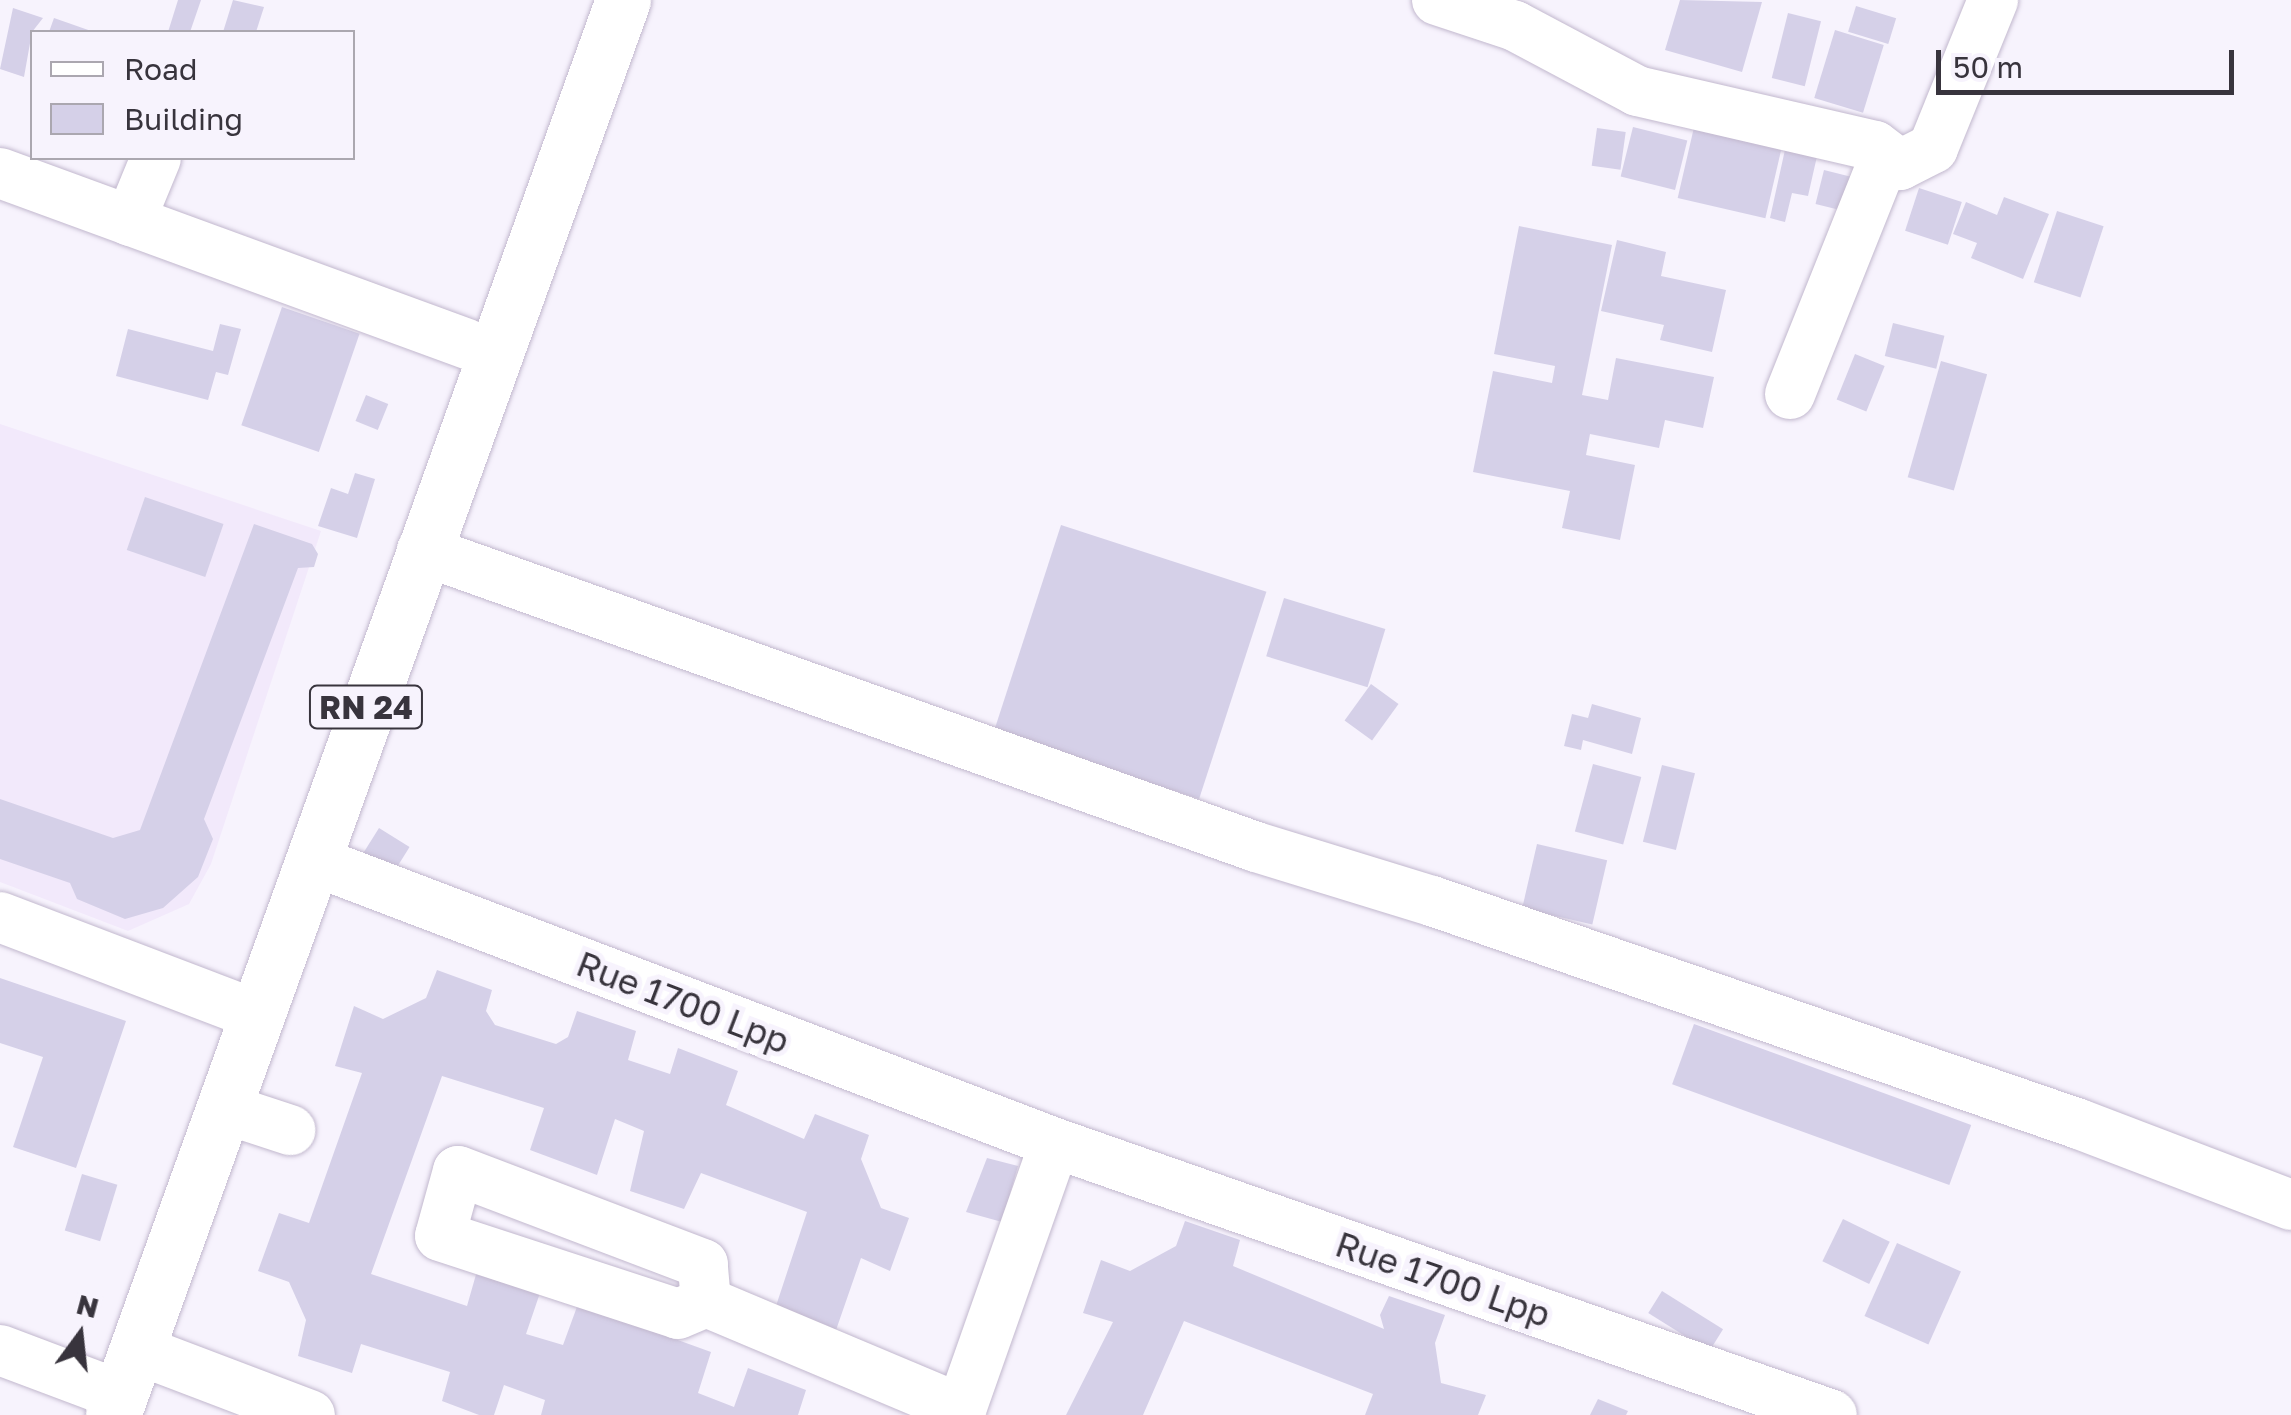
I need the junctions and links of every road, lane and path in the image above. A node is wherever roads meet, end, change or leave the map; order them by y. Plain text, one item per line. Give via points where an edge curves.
1 (623, 0) edge
2 (1437, 0) edge
3 (1993, 0) edge
4 (155, 160) edge
5 (1900, 164) junction
6 (0, 173) edge
7 (130, 221) junction
8 (494, 354) junction
9 (1790, 394) dead end
10 (422, 550) junction
11 (312, 860) junction
12 (0, 918) edge
13 (256, 1015) junction
14 (223, 1108) junction
15 (290, 1130) dead end
16 (1055, 1143) junction
17 (2291, 1205) edge
18 (706, 1302) junction
19 (0, 1350) edge
20 (123, 1386) edge
21 (960, 1412) edge
22 (310, 1415) edge
23 (1832, 1415) edge

1 - 8 main road, RN 24
2 - 5 street via 1515,26 1637,91 1875,146
3 - 5 street via 1933,148
4 - 7 street
5 - 9 street via 1881,166
6 - 7 street
7 - 8 street
8 - 10 main road, RN 24
10 - 11 main road, RN 24
10 - 17 street via 1256,847 1432,901 2078,1124
11 - 13 main road, RN 24
11 - 16 street, Rue 1700 Lpp
12 - 13 street
13 - 14 main road, RN 24
14 - 15 street
14 - 20 main road, RN 24
16 - 21 street
16 - 23 street, Rue 1700 Lpp
18 - 18 street via 703,1264 458,1172 440,1236 678,1314
18 - 21 street
19 - 20 street
20 - 22 street

